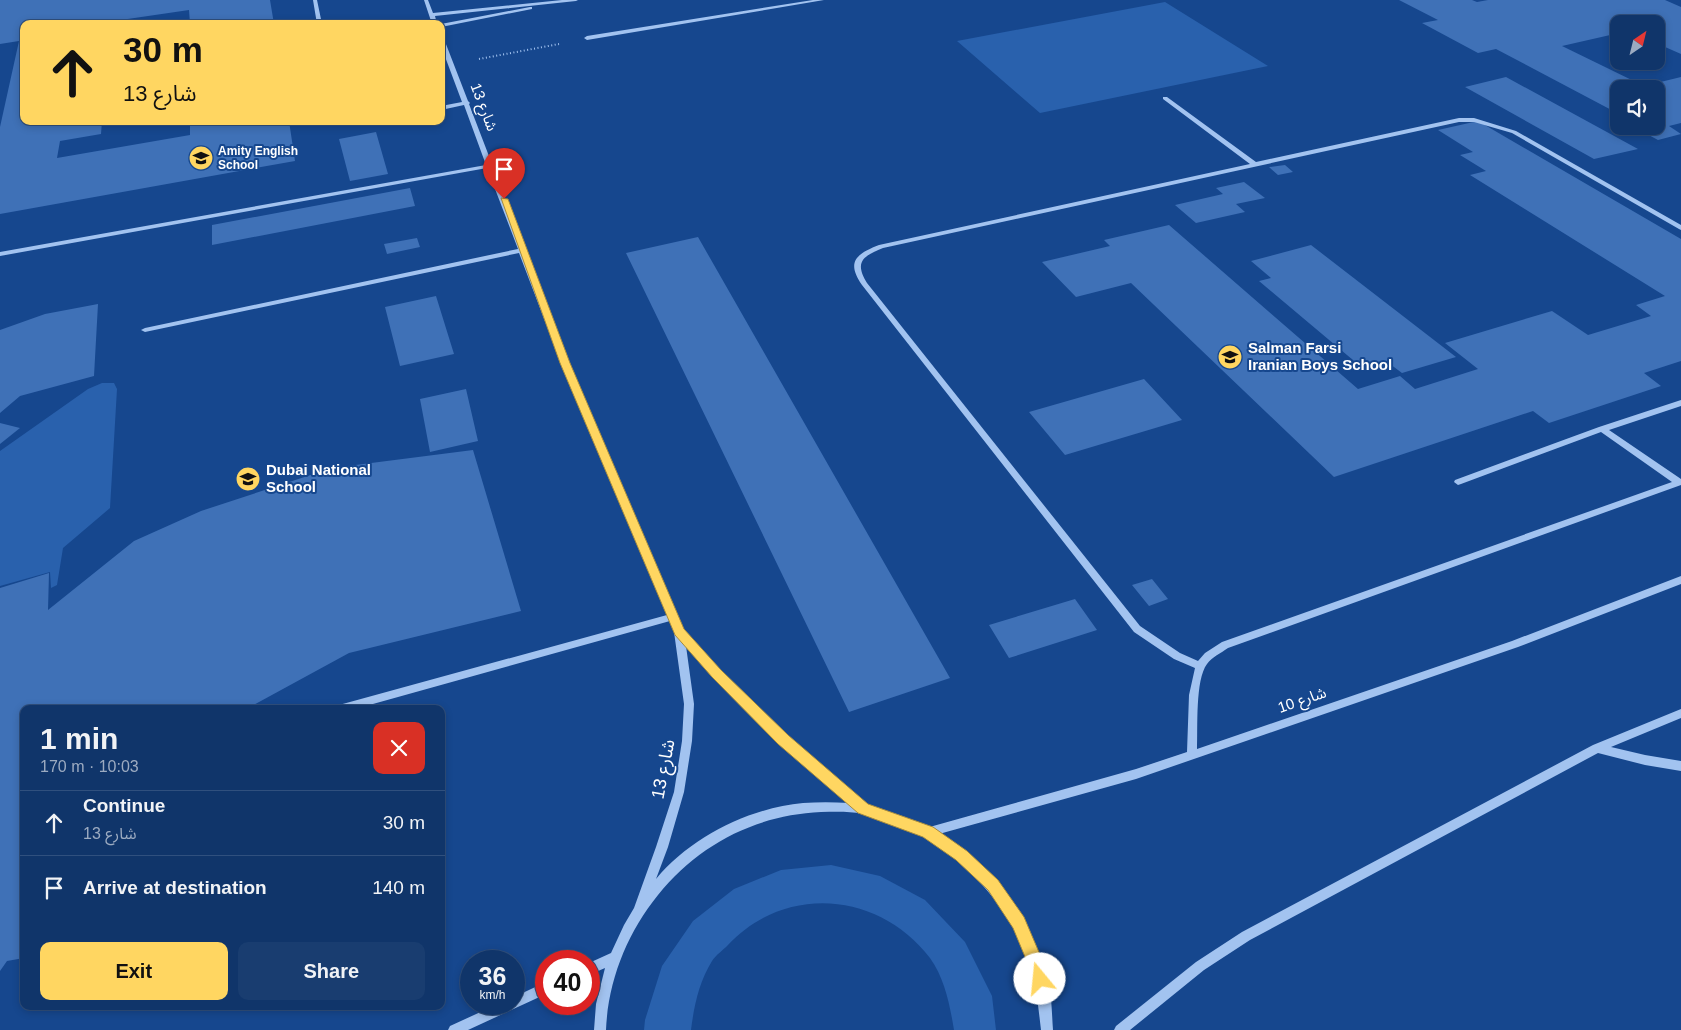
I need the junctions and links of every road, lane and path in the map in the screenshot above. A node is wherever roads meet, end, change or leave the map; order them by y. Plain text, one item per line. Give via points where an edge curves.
1 (315, 0) edge
2 (426, 0) edge
3 (576, 0) edge
4 (822, 0) edge
5 (537, 6) junction
6 (432, 15) junction
7 (319, 20) edge
8 (434, 20) edge
9 (445, 25) edge
10 (586, 38) joint
11 (445, 48) edge
12 (452, 65) junction
13 (1165, 98) dead end
14 (467, 103) junction
15 (445, 107) edge
16 (1254, 164) junction
17 (491, 166) junction
18 (1681, 228) edge
19 (523, 250) junction
20 (0, 254) edge
21 (145, 330) dead end
22 (1681, 404) edge
23 (1602, 429) junction
24 (1458, 482) dead end
25 (1680, 482) edge
26 (1681, 580) edge
27 (672, 616) junction
28 (679, 632) junction
29 (1200, 666) junction
30 (353, 705) edge
31 (1681, 713) edge
32 (1597, 748) junction
33 (1192, 755) junction
34 (1681, 766) edge
35 (863, 808) junction
36 (928, 832) junction
37 (640, 907) junction
38 (614, 958) junction
39 (600, 964) edge
40 (487, 1015) edge
41 (454, 1030) edge
42 (600, 1030) edge
43 (1047, 1030) edge
44 (1120, 1030) edge

1 - 7 street
2 - 6 street
3 - 5 street
4 - 10 street
5 - 6 street via 504,6
5 - 9 street
6 - 8 street
10 - 12 path
11 - 12 street, شارع 13
12 - 14 street, شارع 13
13 - 16 street
14 - 15 street
14 - 17 street, شارع 13
16 - 18 street via 1447,122 1474,120 1514,132
16 - 29 street via 881,246 860,257 856,266 857,275 1137,629 1177,656
17 - 19 street, شارع 13
17 - 20 street
19 - 21 street
19 - 27 street, شارع 13 via 565,363
22 - 23 street
23 - 24 street
23 - 25 street
25 - 29 street via 1225,645 1210,654
26 - 33 street, شارع 10 via 1515,644
27 - 28 street, شارع 13
27 - 30 street
28 - 35 street, شارع 13 via 783,740
28 - 37 street, شارع 13 via 689,704 688,741 679,792
29 - 33 street via 1196,681
31 - 32 street
32 - 34 street
32 - 44 street via 1246,936 1200,966
33 - 36 street, شارع 10 via 1136,774
35 - 36 street
35 - 37 street via 812,807 763,815 724,832 673,866
36 - 43 street via 962,855 993,885 1018,923 1036,964 1047,1010
37 - 38 street
38 - 39 street
38 - 42 street via 600,1012
40 - 41 street

